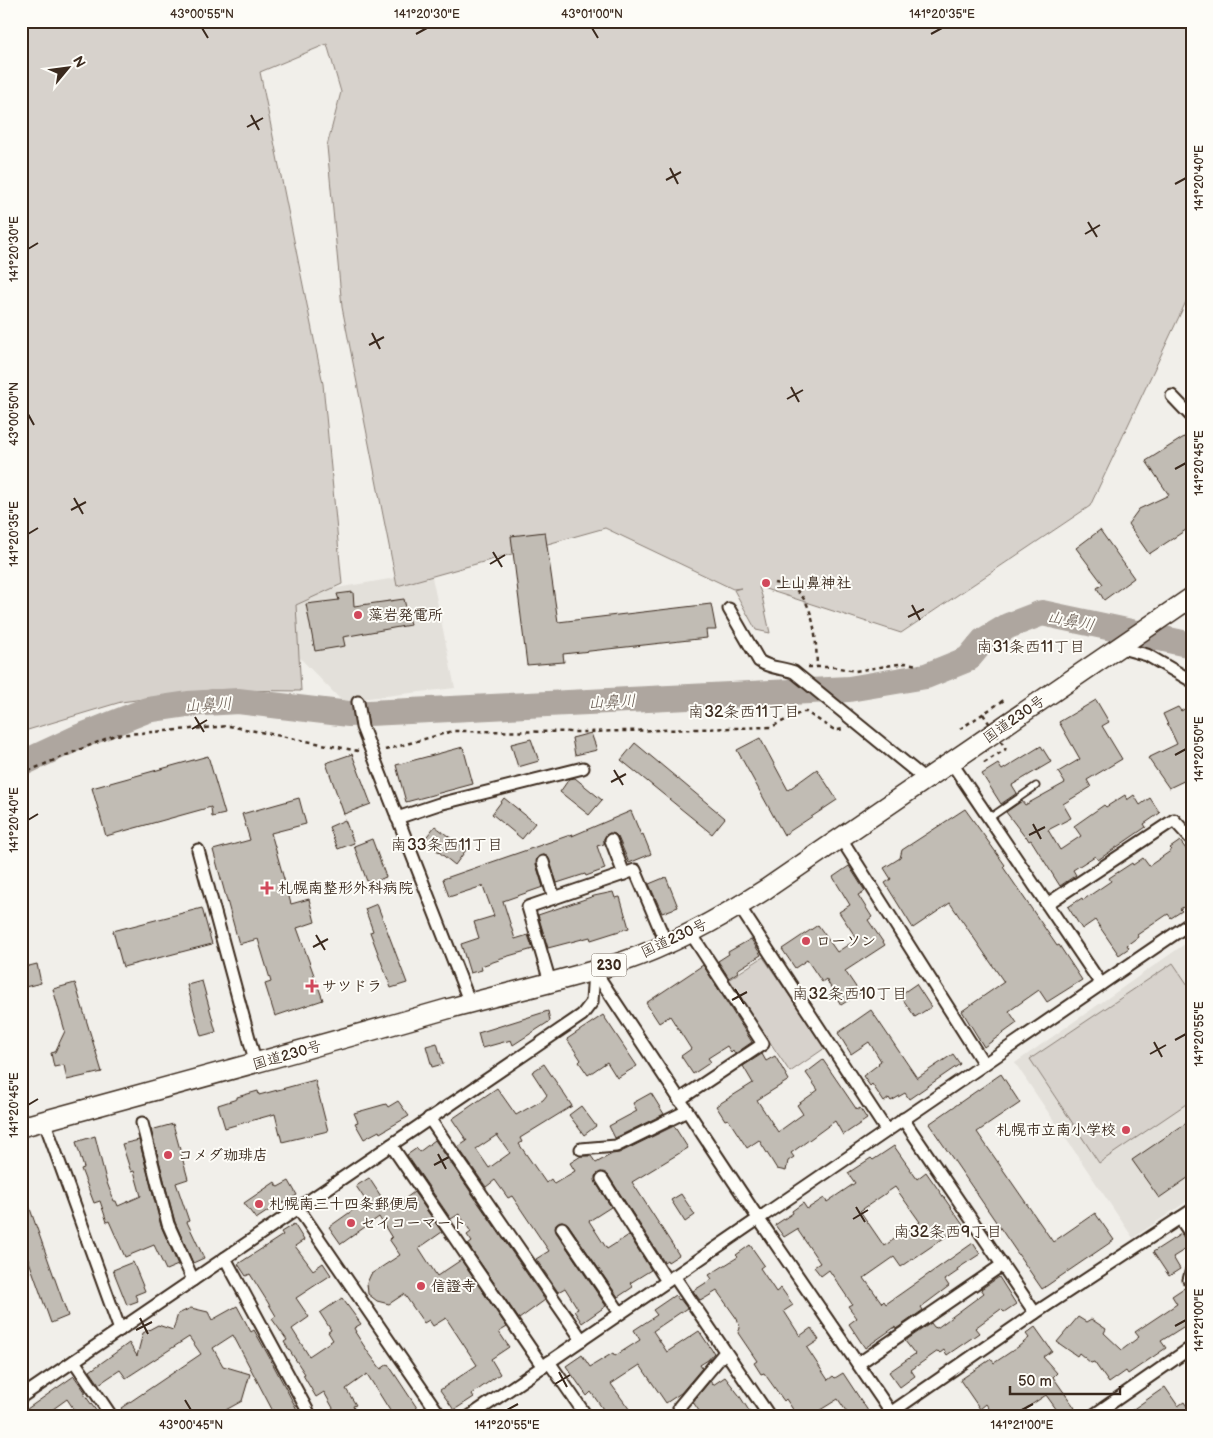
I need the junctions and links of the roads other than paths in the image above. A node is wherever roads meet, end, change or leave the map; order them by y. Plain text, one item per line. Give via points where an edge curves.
1 (1172, 396) dead end
2 (1192, 417) edge
3 (1192, 596) edge
4 (729, 609) dead end
5 (1121, 645) junction
6 (1192, 681) edge
7 (358, 702) dead end
8 (951, 762) junction
9 (582, 768) dead end
10 (925, 779) junction
11 (1036, 786) dead end
12 (397, 818) junction
13 (988, 819) junction
14 (840, 837) junction
15 (611, 840) dead end
16 (1192, 840) edge
17 (198, 850) dead end
18 (543, 862) dead end
19 (624, 874) junction
20 (554, 898) junction
21 (1047, 904) junction
22 (739, 906) junction
23 (1192, 922) edge
24 (690, 932) junction
25 (666, 943) junction
26 (594, 970) junction
27 (550, 982) junction
28 (1101, 984) junction
29 (470, 1003) junction
30 (256, 1064) junction
31 (984, 1064) junction
32 (679, 1100) junction
33 (687, 1111) junction
34 (430, 1118) junction
35 (903, 1119) junction
36 (44, 1120) junction
37 (142, 1123) dead end
38 (21, 1126) edge
39 (886, 1130) junction
40 (391, 1145) junction
41 (582, 1149) dead end
42 (602, 1179) dead end
43 (298, 1208) junction
44 (1192, 1210) edge
45 (758, 1218) junction
46 (1180, 1218) junction
47 (562, 1228) dead end
48 (1192, 1236) edge
49 (225, 1258) junction
50 (1002, 1265) junction
51 (1192, 1270) edge
52 (671, 1278) junction
53 (193, 1280) junction
54 (1192, 1283) edge
55 (620, 1313) junction
56 (1035, 1313) junction
57 (120, 1330) junction
58 (582, 1340) junction
59 (1192, 1348) edge
60 (725, 1352) junction
61 (74, 1361) junction
62 (546, 1364) junction
63 (858, 1364) junction
64 (21, 1397) edge
65 (890, 1415) edge
66 (112, 1417) edge
67 (311, 1417) edge
68 (441, 1417) edge
69 (468, 1417) edge
70 (587, 1417) edge
71 (683, 1417) edge
72 (770, 1417) edge
73 (1091, 1417) edge

1 - 2 street
3 - 5 highway, 国道230号 / 230
4 - 10 street via 759,661 767,667 794,672 851,726
5 - 6 street via 1147,655
5 - 8 highway, 国道230号 / 230
7 - 12 street via 362,727
8 - 10 highway, 国道230号 / 230
8 - 13 street
9 - 12 street via 439,804
10 - 14 highway, 国道230号 / 230
11 - 13 lane
12 - 29 street
13 - 21 street
14 - 22 highway, 国道230号 / 230
14 - 31 street
15 - 19 street
16 - 21 street via 1174,820
17 - 30 street
18 - 20 street
19 - 20 street
19 - 25 street via 635,870
20 - 27 street via 528,907
21 - 28 street
22 - 24 highway, 国道230号 / 230
22 - 39 street
23 - 28 street
24 - 25 highway, 国道230号 / 230
24 - 32 street via 764,1044
25 - 26 highway, 国道230号 / 230
26 - 27 highway, 国道230号 / 230
26 - 32 street
26 - 34 street via 592,1002 582,1014
27 - 29 highway, 国道230号 / 230
28 - 31 street
29 - 30 highway, 国道230号 / 230
30 - 36 highway, 国道230号 / 230
31 - 35 street
32 - 33 street
33 - 41 street via 616,1146
33 - 45 street
34 - 40 street
34 - 58 street
35 - 39 street
35 - 50 street
36 - 38 highway, 国道230号 / 230
36 - 57 street
37 - 53 street via 168,1224
39 - 45 street
40 - 43 street
40 - 62 street
42 - 52 street
43 - 49 street
43 - 68 street
44 - 46 street
45 - 52 street
45 - 63 street
46 - 48 street
46 - 56 street
47 - 55 street
49 - 53 street
49 - 67 street
50 - 56 street
50 - 63 street
51 - 54 street via 1189,1280
52 - 55 street
52 - 60 street
53 - 57 street
55 - 58 street
56 - 65 street
57 - 61 street
58 - 62 street
59 - 73 street
60 - 71 street via 679,1407
60 - 72 street
61 - 64 street
61 - 66 street
62 - 69 street
62 - 70 street
63 - 65 street

